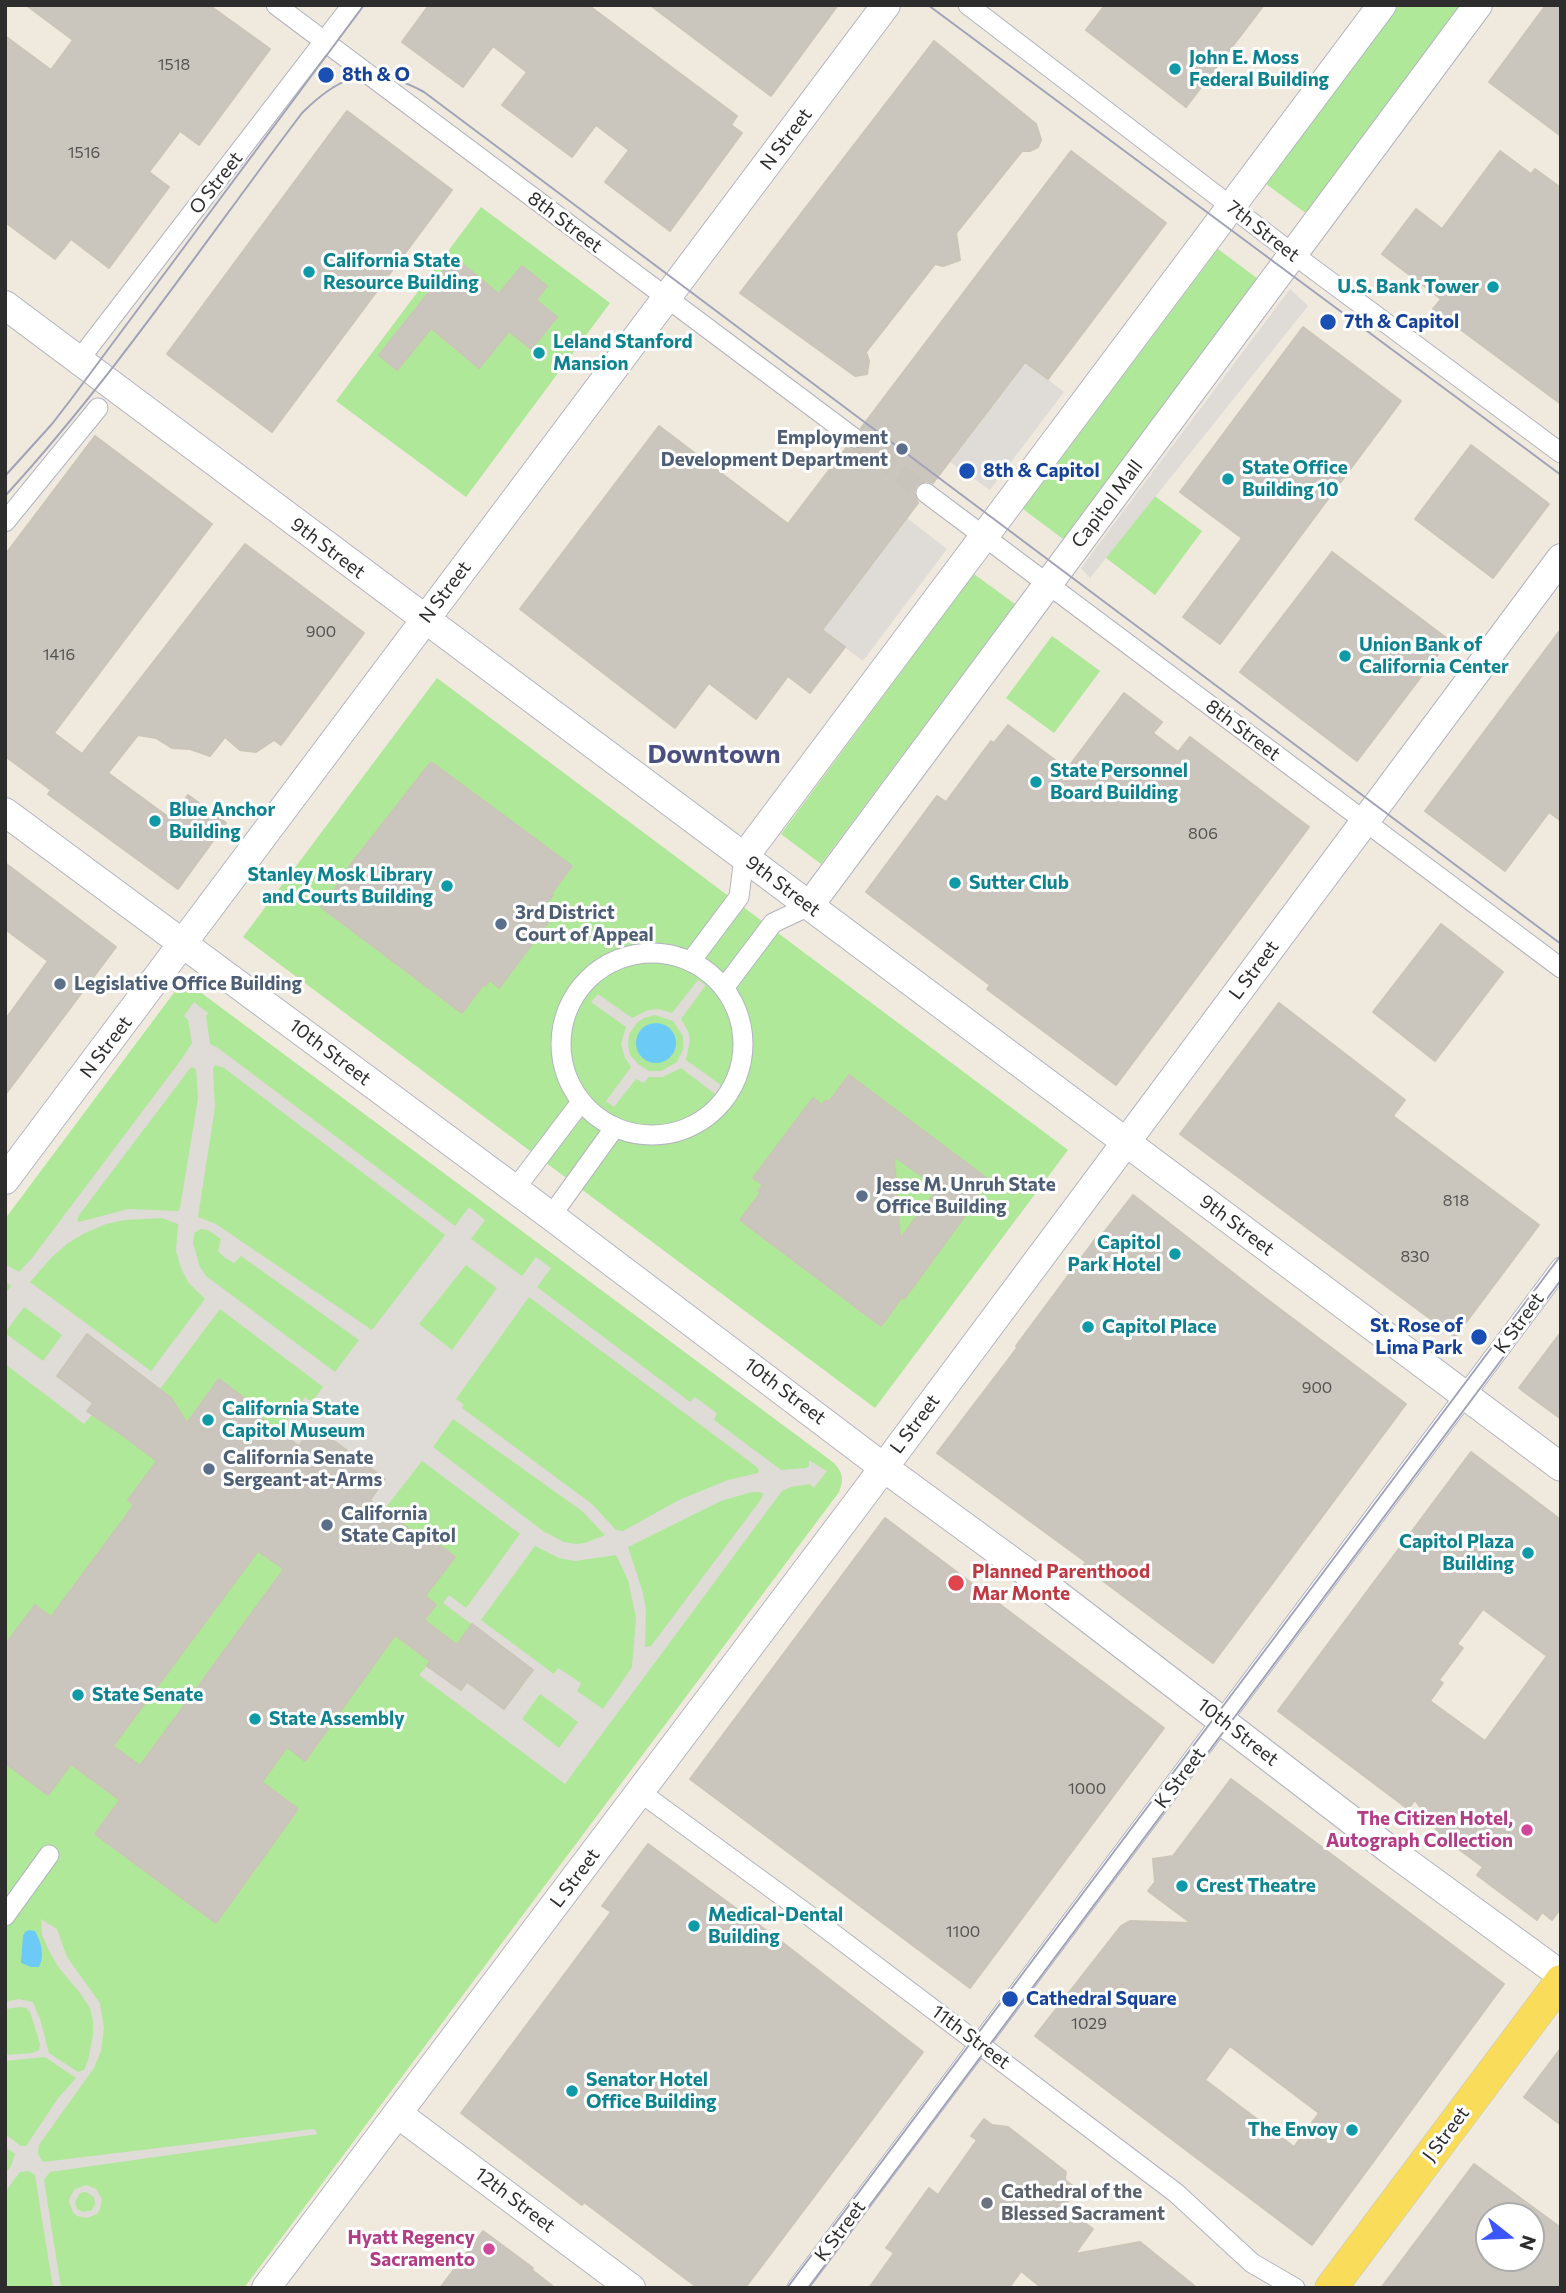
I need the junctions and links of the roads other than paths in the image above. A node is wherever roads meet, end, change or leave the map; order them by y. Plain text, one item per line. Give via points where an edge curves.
1 (276, 5) edge
2 (352, 5) edge
3 (886, 5) edge
4 (968, 5) edge
5 (1382, 5) edge
6 (1478, 5) edge
7 (324, 41) junction
8 (1231, 206) junction
9 (1293, 254) junction
10 (667, 298) junction
11 (5, 305) edge
12 (79, 360) junction
13 (98, 408) dead end
14 (853, 438) tunnel mouth
15 (1561, 453) edge
16 (926, 492) tunnel mouth
17 (5, 522) edge
18 (984, 536) junction
19 (1561, 558) edge
20 (1048, 584) junction
21 (424, 620) junction
22 (5, 812) edge
23 (1364, 822) junction
24 (744, 858) junction
25 (809, 906) junction
26 (184, 944) junction
27 (691, 961) junction
28 (1561, 968) edge
29 (724, 988) junction
30 (580, 1102) junction
31 (615, 1127) junction
32 (1125, 1142) junction
33 (5, 1180) edge
34 (515, 1189) junction
35 (551, 1216) junction
36 (1561, 1266) edge
37 (1465, 1396) junction
38 (883, 1467) junction
39 (1561, 1467) edge
40 (1223, 1721) junction
41 (640, 1792) junction
42 (49, 1855) dead end
43 (7, 1910) edge
44 (5, 1931) edge
45 (1561, 1975) edge
46 (1561, 1981) edge
47 (980, 2044) junction
48 (398, 2114) junction
49 (266, 2288) edge
50 (631, 2288) edge
51 (797, 2288) edge
52 (1296, 2288) edge
53 (1331, 2288) edge

1 - 7 street, 8th Street
2 - 7 street, O Street
3 - 10 main road, N Street
4 - 8 street, 7th Street
5 - 8 main road
6 - 9 main road, Capitol Mall
7 - 10 street, 8th Street
7 - 12 street, O Street
8 - 9 street, 7th Street
8 - 18 main road
9 - 15 street, 7th Street
9 - 20 main road, Capitol Mall
10 - 14 street, 8th Street
10 - 21 main road, N Street
11 - 12 main road, 9th Street
12 - 21 main road, 9th Street
13 - 17 street
16 - 18 street, 8th Street
18 - 20 street, 8th Street
18 - 24 main road
19 - 23 main road, L Street
20 - 23 street, 8th Street
20 - 25 main road, Capitol Mall
21 - 24 main road, 9th Street
21 - 26 main road, N Street
22 - 26 main road, 10th Street
23 - 28 street, 8th Street
23 - 32 main road, L Street
24 - 25 main road, 9th Street
24 - 27 street via 738,897
25 - 29 street, Capitol Mall via 773,923
25 - 32 main road, 9th Street
26 - 33 main road, N Street
26 - 34 main road, 10th Street
27 - 29 street
27 - 30 street via 659,953 631,955 602,968 581,987 565,1017 561,1048 568,1079
29 - 31 street via 737,1011 742,1038 738,1070 726,1096 702,1120 673,1132 641,1134
30 - 31 street
30 - 34 street
31 - 35 street
32 - 37 main road, 9th Street
32 - 38 main road, L Street
34 - 35 main road, 10th Street
35 - 38 main road, 10th Street
36 - 37 street, K Street
37 - 39 main road, 9th Street
37 - 40 street, K Street
38 - 40 main road, 10th Street
38 - 41 main road, L Street
40 - 45 main road, 10th Street
40 - 47 street, K Street
41 - 47 street, 11th Street
41 - 48 main road, L Street
42 - 43 street
43 - 44 street via 13,1920
46 - 53 main road, J Street
47 - 51 street, K Street
47 - 52 street, 11th Street via 1194,2207 1252,2263
48 - 49 main road, L Street
48 - 50 main road, 12th Street

